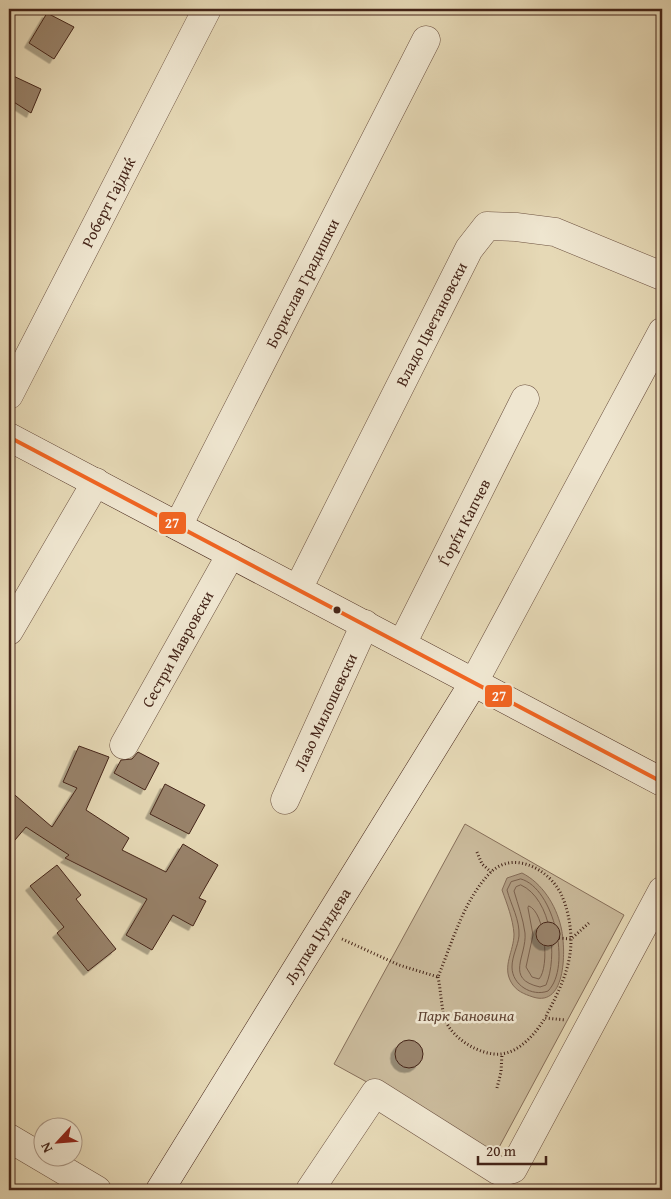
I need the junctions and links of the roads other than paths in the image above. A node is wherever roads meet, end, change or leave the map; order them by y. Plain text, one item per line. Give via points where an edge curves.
1 (207, 9) edge
2 (426, 40) dead end
3 (662, 276) edge
4 (658, 349) edge
5 (9, 395) edge
6 (525, 399) dead end
7 (9, 437) edge
8 (96, 482) junction
9 (178, 526) junction
10 (231, 554) junction
11 (298, 589) junction
12 (365, 624) junction
13 (9, 630) edge
14 (402, 644) junction
15 (474, 682) junction
16 (124, 745) dead end
17 (662, 782) edge
18 (285, 800) dead end
19 (662, 891) edge
20 (9, 1138) edge
21 (517, 1177) edge
22 (97, 1190) edge
23 (160, 1190) edge
24 (310, 1190) edge

1 - 5 street, Роберт Гајдиќ
2 - 9 street, Борислав Градишки
3 - 11 street, Владо Цветановски via 555,232 487,226 468,249
4 - 15 street
6 - 14 street, Ѓорѓи Капчев
7 - 8 street
8 - 9 street
8 - 13 street
9 - 10 street
10 - 11 street
10 - 16 street, Сестри Мавровски
11 - 12 street
12 - 14 street
12 - 18 street, Лазо Милошевски
14 - 15 street
15 - 17 street
15 - 23 street, Љупка Џундева
19 - 21 street
20 - 22 street
21 - 24 street via 508,1171 497,1170 375,1093

